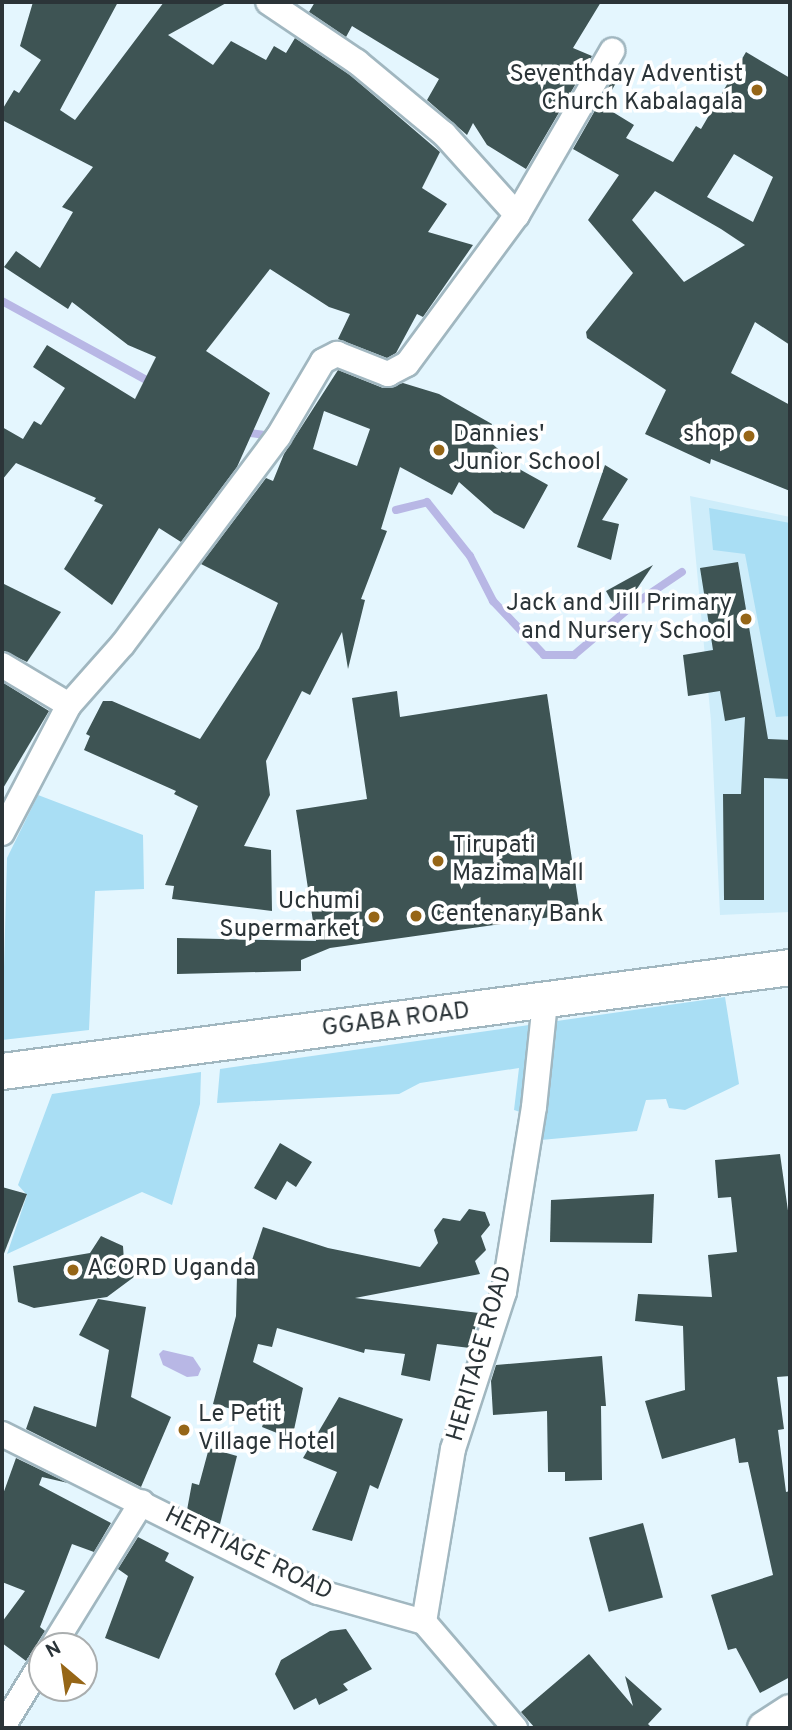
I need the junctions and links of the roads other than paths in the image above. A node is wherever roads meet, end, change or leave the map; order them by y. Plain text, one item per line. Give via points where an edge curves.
1 (268, 2) edge
2 (612, 51) dead end
3 (517, 215) junction
4 (2, 665) edge
5 (69, 705) junction
6 (2, 833) edge
7 (790, 967) edge
8 (545, 1002) junction
9 (2, 1071) edge
10 (2, 1434) edge
11 (142, 1502) junction
12 (424, 1622) junction
13 (62, 1632) edge
14 (28, 1686) edge
15 (790, 1711) edge
16 (2, 1728) edge
17 (515, 1728) edge
18 (764, 1728) edge

1 - 3 street via 357,62 444,134
2 - 3 street
3 - 5 street via 407,364 388,374 337,354 323,361 278,437 123,644
4 - 5 street
5 - 6 street
7 - 8 main road, GGABA ROAD
8 - 9 main road, GGABA ROAD
8 - 12 street, HERITAGE ROAD via 534,1107 504,1293 453,1449
10 - 11 street, HERTIAGE ROAD
11 - 12 street, HERTIAGE ROAD via 318,1592
11 - 13 street, HERTIAGE ROAD
12 - 17 street
14 - 16 street
15 - 18 street

